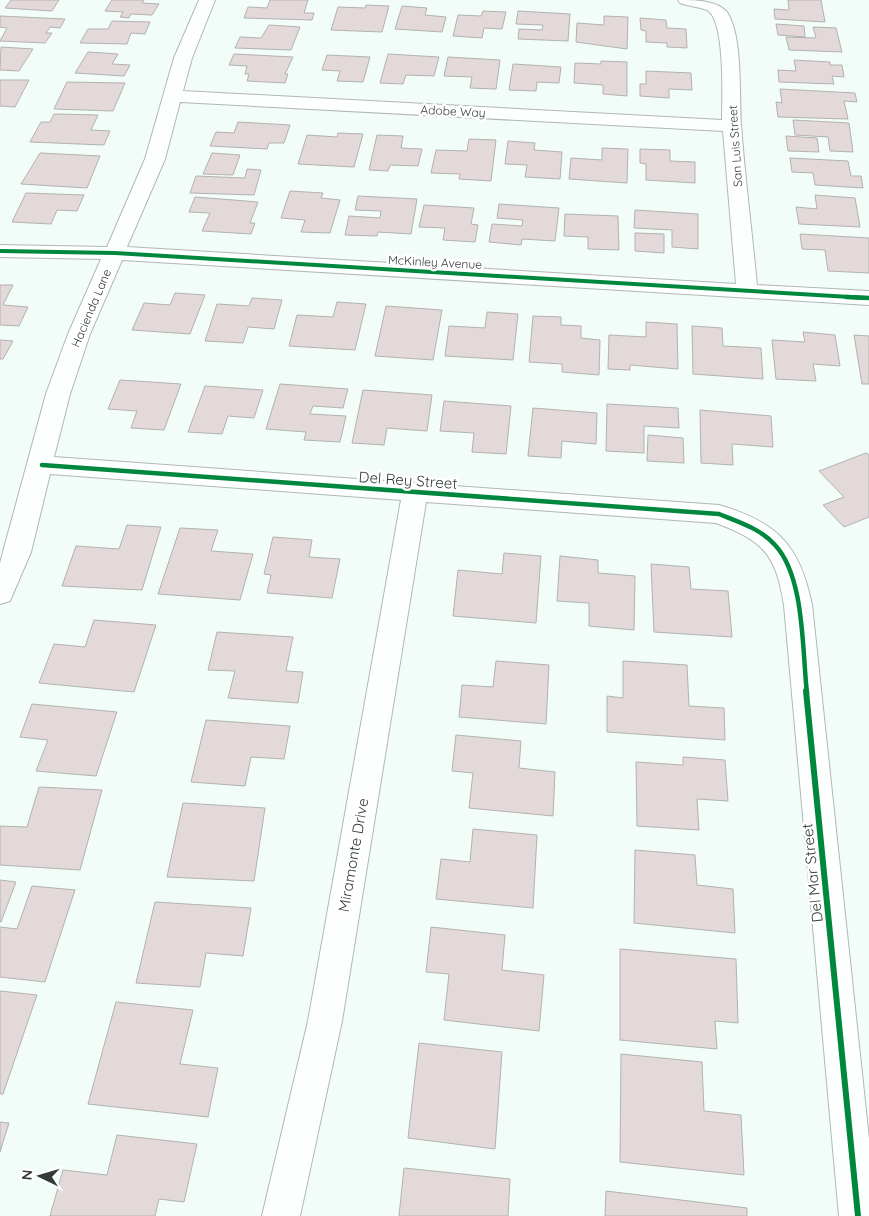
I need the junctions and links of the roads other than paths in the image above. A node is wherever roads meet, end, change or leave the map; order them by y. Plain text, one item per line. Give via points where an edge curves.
1 (207, 0) edge
2 (686, 0) edge
3 (174, 96) junction
4 (732, 126) junction
5 (0, 251) edge
6 (115, 253) junction
7 (747, 290) junction
8 (869, 298) edge
9 (42, 465) junction
10 (415, 493) junction
11 (768, 536) joint
12 (0, 594) edge
13 (281, 1216) edge
14 (858, 1216) edge

1 - 3 street, Hacienda Lane via 183,58
2 - 4 street, San Luis Street via 713,7 720,14 728,34
3 - 4 street, Adobe Way
3 - 6 street, Hacienda Lane via 155,159
4 - 7 street, San Luis Street
5 - 6 street, McKinley Avenue
6 - 7 street, McKinley Avenue
6 - 9 street, Hacienda Lane via 79,334 58,394
7 - 8 street, McKinley Avenue
9 - 10 street, Del Rey Street
9 - 12 street, Hacienda Lane via 18,552
10 - 11 street, Del Rey Street via 719,514
10 - 13 street, Miramonte Drive via 325,1021
11 - 14 street, Del Mar Street via 784,557 795,581

